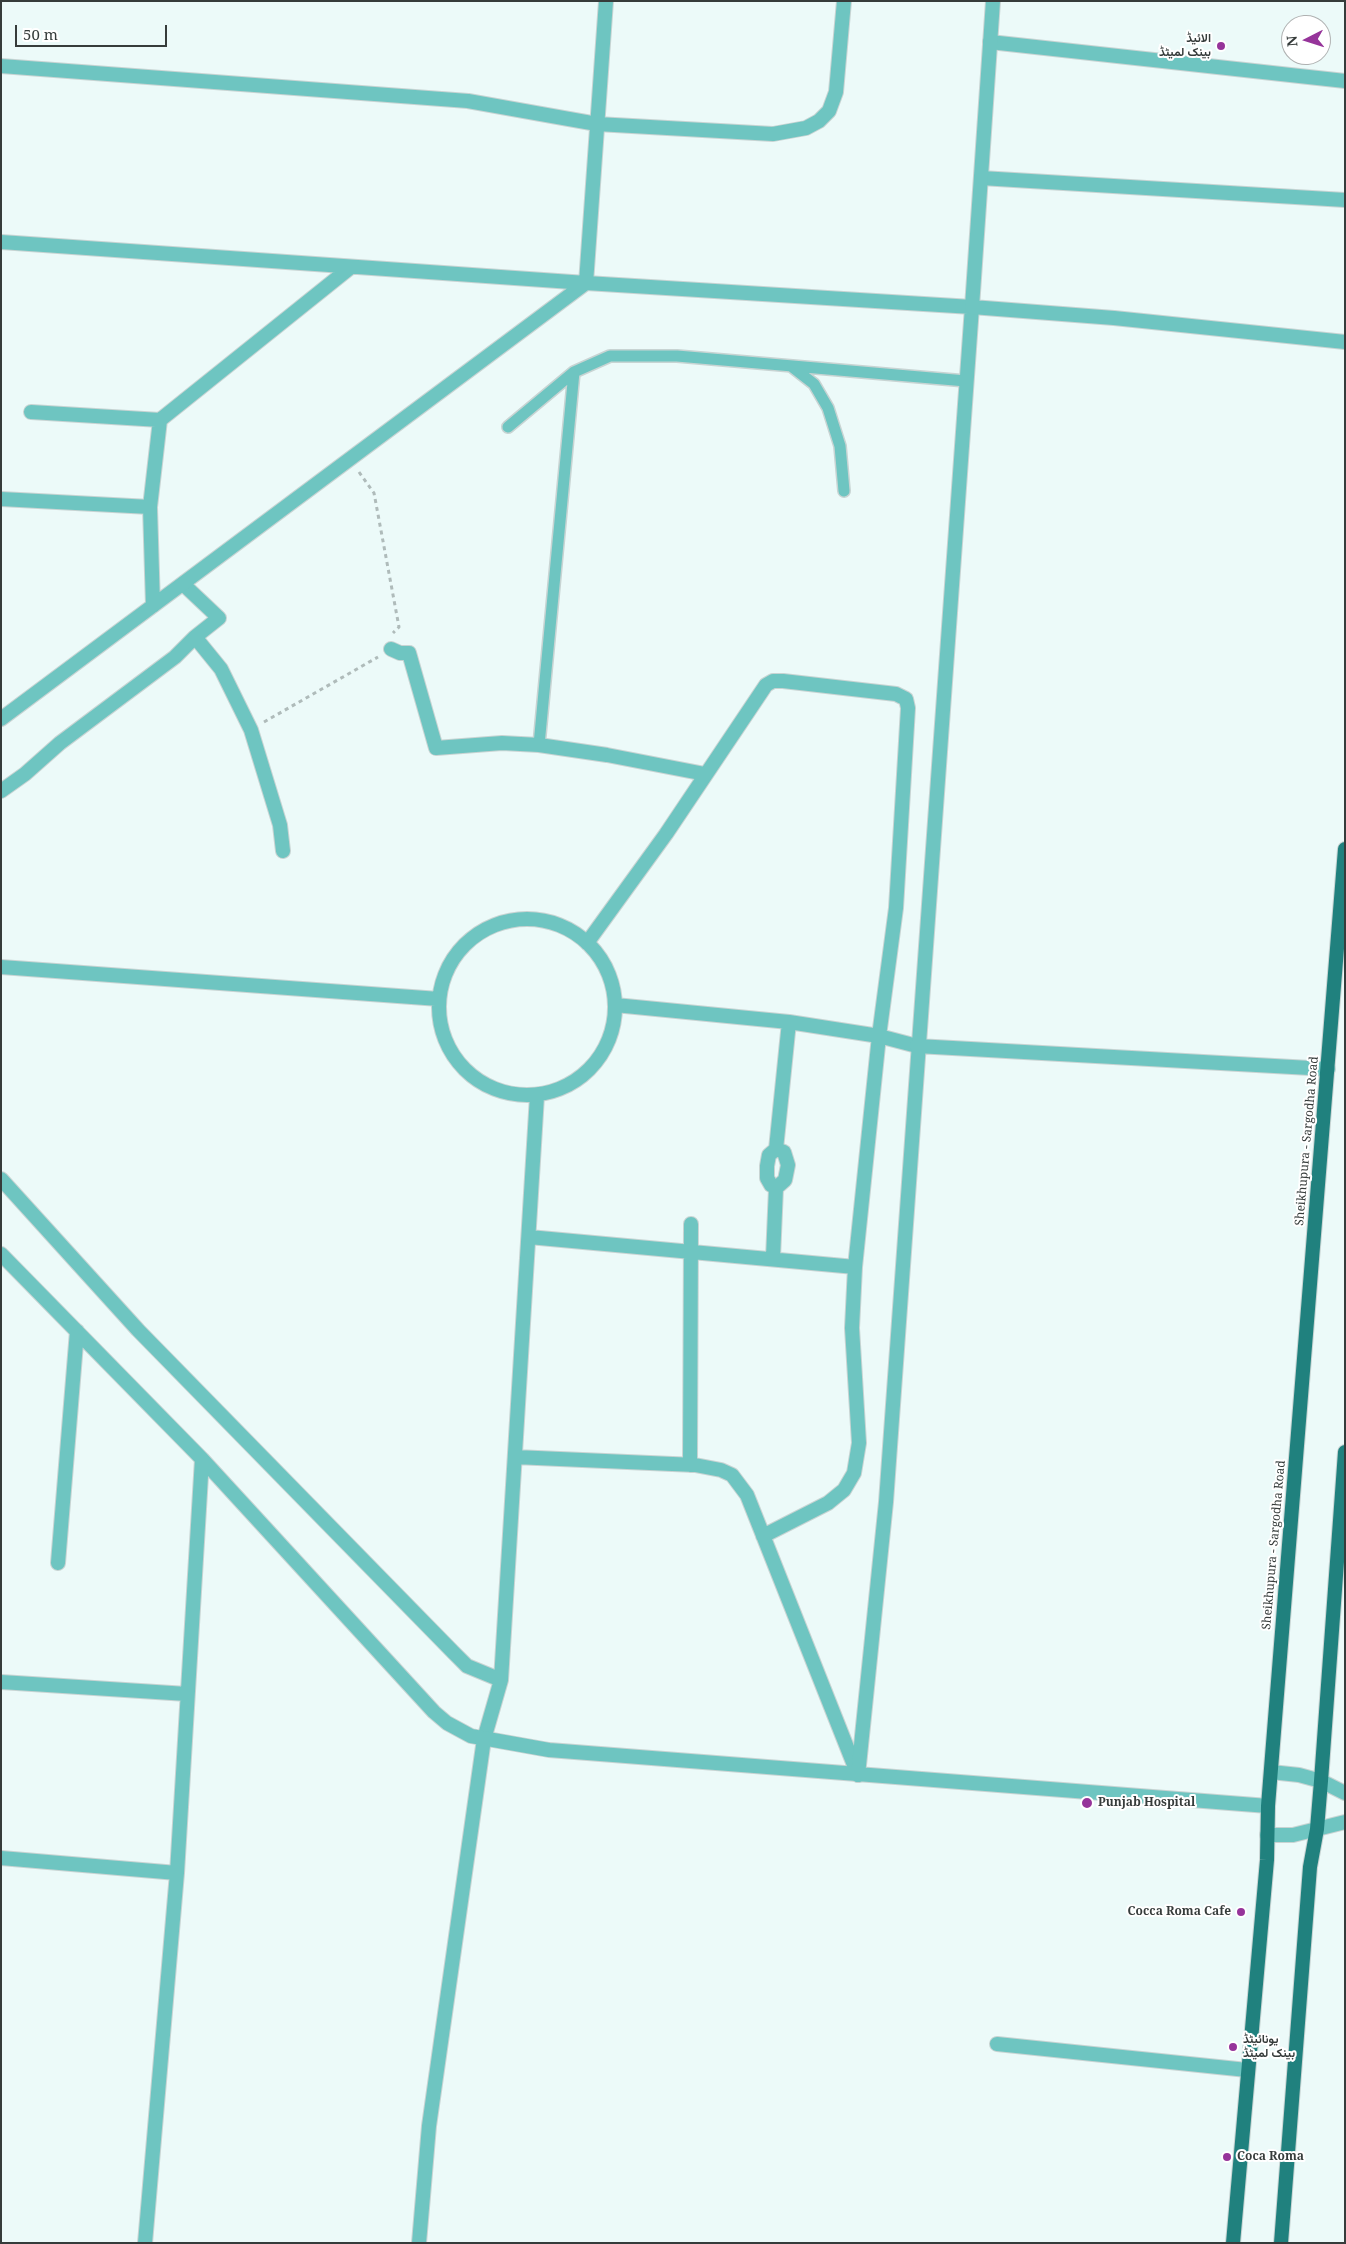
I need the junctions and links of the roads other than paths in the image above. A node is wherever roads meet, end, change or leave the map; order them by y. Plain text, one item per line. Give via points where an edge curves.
1 (606, 1) edge
2 (844, 1) edge
3 (993, 1) edge
4 (990, 42) junction
5 (1, 66) edge
6 (1345, 81) edge
7 (597, 124) junction
8 (981, 178) junction
9 (1345, 200) edge
10 (1, 242) edge
11 (351, 267) junction
12 (586, 284) junction
13 (972, 306) junction
14 (1345, 342) edge
15 (791, 366) junction
16 (574, 372) junction
17 (966, 381) junction
18 (30, 412) dead end
19 (160, 420) junction
20 (508, 427) dead end
21 (844, 491) dead end
22 (1, 499) edge
23 (150, 507) junction
24 (183, 584) junction
25 (153, 606) junction
26 (195, 637) junction
27 (391, 649) road end
28 (1, 720) edge
29 (539, 745) junction
30 (705, 774) junction
31 (1, 791) edge
32 (1345, 849) edge
33 (283, 851) dead end
34 (1342, 911) edge
35 (587, 943) junction
36 (1, 967) edge
37 (439, 999) junction
38 (615, 1006) junction
39 (789, 1022) junction
40 (879, 1036) junction
41 (917, 1046) junction
42 (1328, 1069) junction
43 (537, 1096) junction
44 (776, 1149) junction
45 (1, 1179) edge
46 (776, 1188) junction
47 (691, 1224) dead end
48 (529, 1237) junction
49 (690, 1251) junction
50 (1, 1254) edge
51 (773, 1258) junction
52 (855, 1267) junction
53 (77, 1331) junction
54 (1345, 1452) edge
55 (515, 1457) junction
56 (202, 1460) junction
57 (690, 1465) junction
58 (763, 1536) junction
59 (58, 1563) dead end
60 (501, 1680) junction
61 (1, 1682) edge
62 (188, 1694) junction
63 (484, 1739) junction
64 (1271, 1772) junction
65 (858, 1775) junction
66 (1321, 1781) junction
67 (1345, 1793) edge
68 (1268, 1806) junction
69 (1345, 1822) edge
70 (1317, 1829) junction
71 (1267, 1835) junction
72 (1, 1858) edge
73 (177, 1873) junction
74 (997, 2044) dead end
75 (1247, 2070) junction
76 (144, 2243) edge
77 (419, 2243) edge
78 (1233, 2243) edge
79 (1281, 2243) edge

1 - 7 street
2 - 7 street via 836,92 829,111 819,122 806,128 773,134
3 - 4 street
4 - 6 street
4 - 8 street
5 - 7 street via 468,101
7 - 12 street
8 - 9 street
8 - 13 street
10 - 11 street
11 - 12 street
11 - 19 street
12 - 13 street
12 - 24 street
13 - 14 street
13 - 17 street
15 - 16 lane via 643,354 610,356
15 - 17 lane
15 - 21 lane via 814,384 828,408 840,446
16 - 20 lane
16 - 29 lane
17 - 41 street
18 - 19 street
19 - 23 street
22 - 23 street
23 - 25 street
24 - 25 street
24 - 26 street via 219,618
25 - 28 street
26 - 31 street via 175,657
26 - 33 street via 221,669 251,730 280,825
27 - 29 street via 409,653 436,748 502,743
29 - 30 street
30 - 35 street
30 - 40 street via 762,688 773,681 896,694 906,698 896,908
32 - 34 highway, Sheikhupura - Sargodha Road
34 - 42 highway, Sheikhupura - Sargodha Road
35 - 37 street via 560,925 540,920 500,923 481,932 456,955 443,979
35 - 38 street via 605,966 613,985
36 - 37 street
37 - 43 street via 439,1020 445,1040 454,1058 468,1074 504,1093
38 - 39 street
38 - 43 street via 614,1026 596,1063 581,1078 564,1088
39 - 40 street
39 - 44 street
40 - 41 street
40 - 52 street
41 - 42 street
41 - 65 street via 886,1502
42 - 64 highway, Sheikhupura - Sargodha Road
43 - 48 street
44 - 46 street via 769,1155 767,1178
44 - 46 street via 784,1152 788,1165 785,1180
45 - 60 street via 138,1330 453,1652 468,1666
46 - 51 street
47 - 49 street
48 - 49 street
48 - 55 street
49 - 51 street
49 - 57 street
50 - 53 street
51 - 52 street
52 - 58 street via 852,1328 859,1443 854,1473 844,1490 828,1502
53 - 56 street
53 - 59 street
54 - 66 highway
55 - 57 street
55 - 60 street
56 - 62 street
56 - 63 street via 434,1712 461,1731
57 - 58 street via 732,1475 747,1495
58 - 65 street
60 - 63 street
61 - 62 street
62 - 73 street
63 - 65 street via 550,1750
63 - 77 street via 429,2126
64 - 66 street
64 - 68 highway, Sheikhupura - Sargodha Road
65 - 68 street
66 - 67 street
66 - 70 highway
68 - 71 highway, Sheikhupura - Sargodha Road
69 - 70 street
70 - 71 street via 1292,1835
70 - 79 highway via 1310,1868
71 - 75 highway, Sheikhupura - Sargodha Road
72 - 73 street
73 - 76 street
74 - 75 street
75 - 78 highway, Sheikhupura - Sargodha Road

